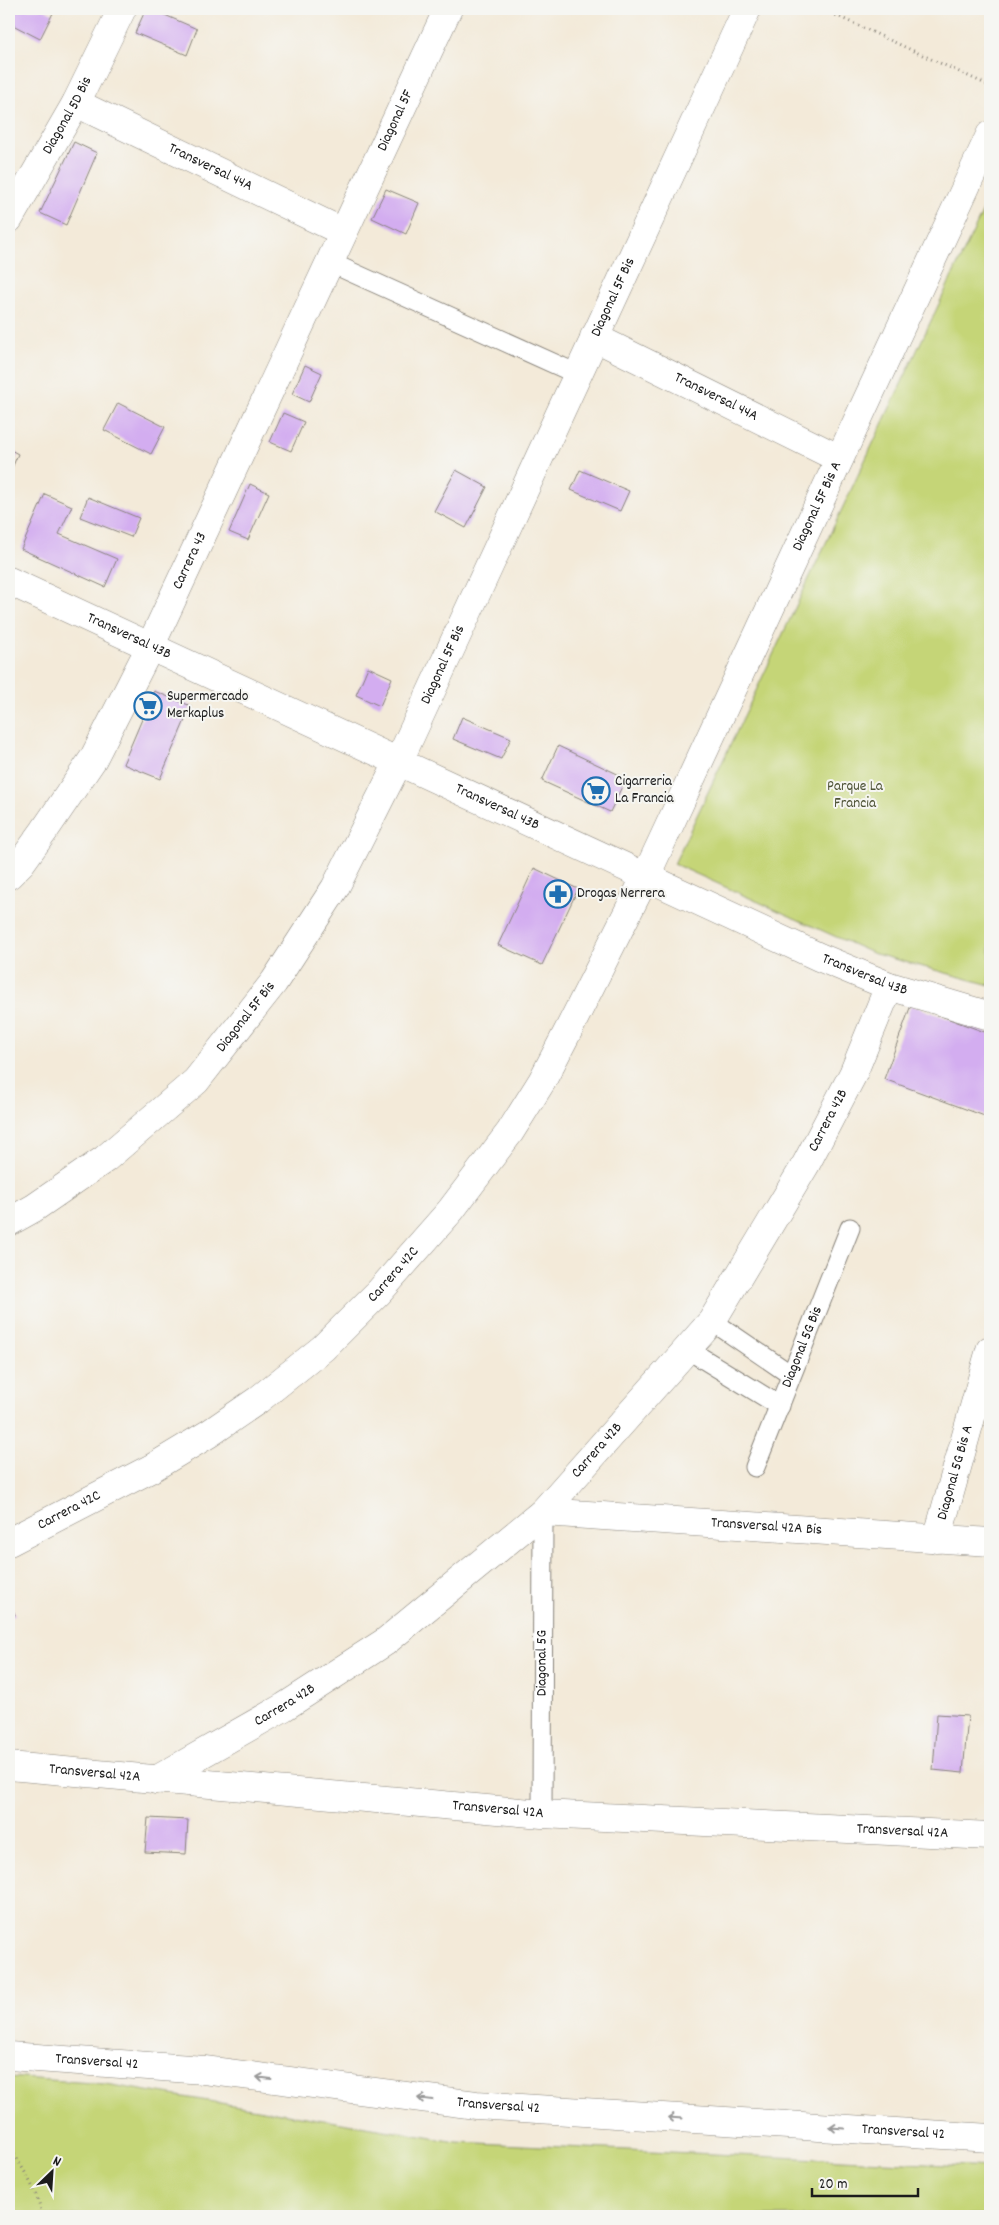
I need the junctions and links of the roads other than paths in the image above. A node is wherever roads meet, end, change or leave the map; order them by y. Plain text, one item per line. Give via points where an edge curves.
1 (122, 9) edge
2 (448, 9) edge
3 (747, 9) edge
4 (76, 103) junction
5 (990, 135) edge
6 (9, 219) edge
7 (343, 232) junction
8 (329, 262) junction
9 (594, 337) junction
10 (577, 374) junction
11 (838, 458) junction
12 (9, 581) edge
13 (150, 647) junction
14 (398, 763) junction
15 (9, 875) edge
16 (645, 878) junction
17 (889, 986) junction
18 (990, 1016) edge
19 (9, 1222) edge
20 (850, 1228) dead end
21 (712, 1321) junction
22 (687, 1349) junction
23 (990, 1350) edge
24 (792, 1375) junction
25 (780, 1406) junction
26 (755, 1466) dead end
27 (543, 1512) junction
28 (937, 1539) junction
29 (9, 1542) edge
30 (990, 1542) edge
31 (9, 1766) edge
32 (156, 1780) junction
33 (542, 1814) junction
34 (990, 1836) edge
35 (9, 2056) edge
36 (990, 2138) edge

1 - 4 street, Diagonal 5D Bis
2 - 7 street, Diagonal 5F
3 - 9 street, Diagonal 5F Bis
4 - 6 street, Diagonal 5D Bis
4 - 7 street, Transversal 44A
5 - 11 street, Diagonal 5F Bis A
7 - 8 street, Carrera 43
8 - 10 lane
8 - 13 street, Carrera 43
9 - 10 street, Diagonal 5F Bis
9 - 11 street, Transversal 44A
10 - 14 street, Diagonal 5F Bis
11 - 16 street, Diagonal 5F Bis A
12 - 13 street, Transversal 43B
13 - 14 street, Transversal 43B
13 - 15 street, Carrera 43 via 93,759 21,864
14 - 16 street, Transversal 43B
14 - 19 street, Diagonal 5F Bis via 336,888 274,982 196,1081 105,1159
16 - 17 street, Transversal 43B
16 - 29 street, Carrera 42C via 542,1081 510,1132 451,1210 379,1292 323,1348 210,1433 152,1468
17 - 18 street, Transversal 43B
17 - 21 street, Carrera 42B via 853,1074 806,1164
20 - 24 lane, Diagonal 5G Bis
21 - 22 street, Carrera 42B
21 - 24 lane
22 - 25 lane
22 - 27 street, Carrera 42B
23 - 28 street, Diagonal 5G Bis A
24 - 25 lane, Diagonal 5G Bis
25 - 26 lane, Diagonal 5G Bis
27 - 28 street, Transversal 42A Bis
27 - 32 street, Carrera 42B via 385,1642 284,1707
27 - 33 lane, Diagonal 5G
28 - 30 street, Transversal 42A Bis
31 - 32 street, Transversal 42A
32 - 33 street, Transversal 42A
33 - 34 street, Transversal 42A
36 -> 35 street, Transversal 42 via 476,2105 204,2070

